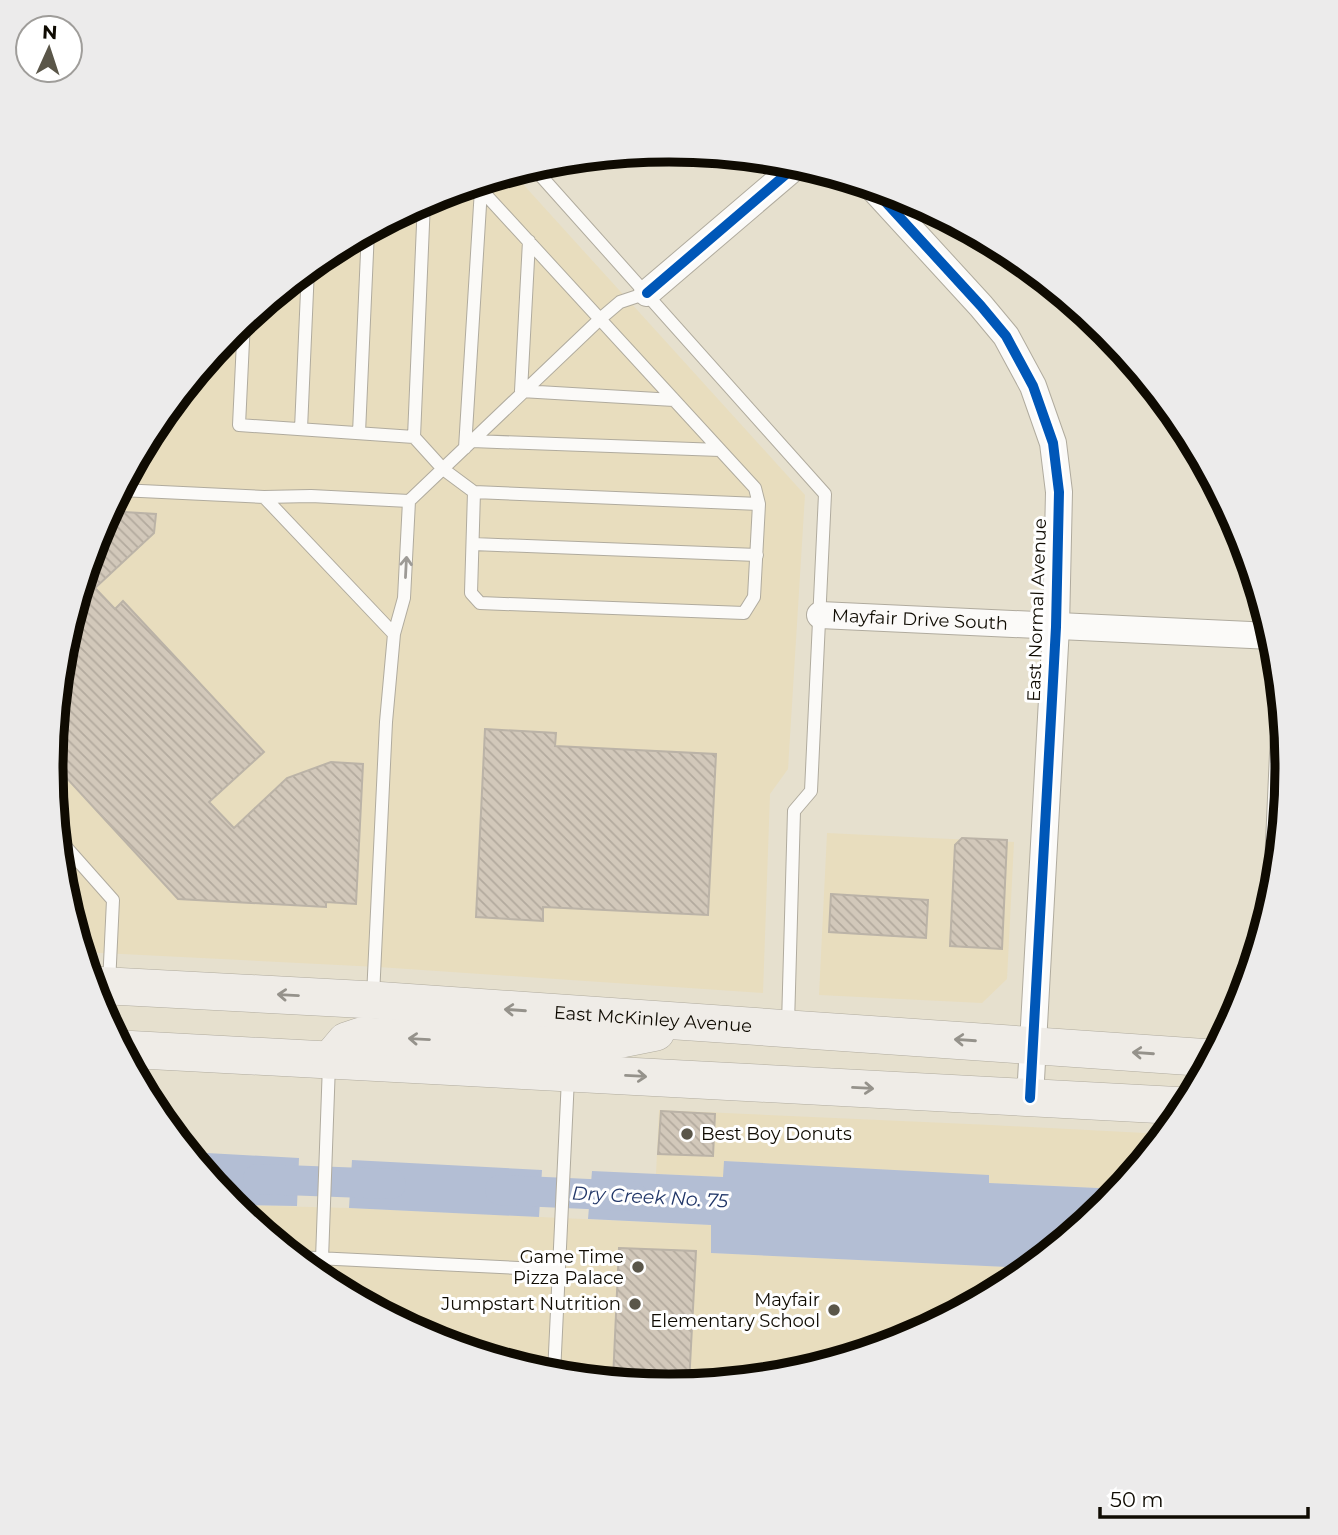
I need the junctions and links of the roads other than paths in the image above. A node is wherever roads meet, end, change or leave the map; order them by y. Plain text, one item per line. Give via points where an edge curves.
1 (787, 173) edge
2 (541, 175) edge
3 (483, 191) edge
4 (478, 193) edge
5 (886, 202) edge
6 (423, 214) edge
7 (528, 241) junction
8 (367, 242) edge
9 (307, 282) edge
10 (647, 293) junction
11 (600, 318) junction
12 (243, 336) edge
13 (522, 391) junction
14 (674, 400) junction
15 (301, 429) junction
16 (359, 433) junction
17 (414, 437) junction
18 (469, 444) junction
19 (720, 450) junction
20 (443, 469) junction
21 (130, 490) edge
22 (474, 492) junction
23 (264, 497) junction
24 (409, 501) junction
25 (759, 504) junction
26 (473, 544) junction
27 (757, 555) junction
28 (820, 615) junction
29 (1056, 627) junction
30 (394, 634) junction
31 (1260, 635) edge
32 (69, 850) edge
33 (102, 981) edge
34 (104, 986) edge
35 (373, 1000) junction
36 (705, 1023) junction
37 (121, 1027) edge
38 (788, 1029) junction
39 (1033, 1045) junction
40 (133, 1050) edge
41 (1201, 1057) edge
42 (330, 1060) junction
43 (568, 1072) junction
44 (1030, 1097) junction
45 (1172, 1105) edge
46 (315, 1258) edge
47 (322, 1259) junction
48 (559, 1270) junction
49 (555, 1363) edge

1 - 10 street
2 - 10 lane
3 - 7 lane
4 - 18 lane
5 - 29 street, East Normal Avenue via 1006,336 1032,386 1053,443 1059,492
6 - 17 lane
7 - 11 lane
7 - 13 lane
8 - 16 lane
9 - 15 lane
10 - 11 lane via 620,302
10 - 28 lane via 825,494
11 - 13 lane
11 - 14 lane
12 - 15 lane via 239,425
13 - 14 lane
13 - 18 lane
14 - 19 lane
15 - 16 lane
16 - 17 lane
17 - 20 lane
18 - 19 lane
18 - 20 lane
19 - 25 lane via 755,488
20 - 22 lane
20 - 24 lane
21 - 23 lane
22 - 25 lane
22 - 26 lane
23 - 24 lane
23 - 30 lane
30 -> 24 lane via 404,598
25 - 27 lane
26 - 27 lane
26 - 27 lane via 471,593 480,603 744,613 754,597
28 - 29 street, Mayfair Drive South
28 - 38 lane via 811,791 794,811
29 - 31 street, Mayfair Drive South
29 - 39 street, East Normal Avenue
30 - 35 lane
32 - 33 lane via 113,900 112,934
35 -> 34 main road, East McKinley Avenue
36 -> 35 main road, East McKinley Avenue
35 - 37 main road via 365,1015 327,1033
36 - 38 main road, East McKinley Avenue
36 -> 42 main road via 581,1047 361,1036 346,1041
39 -> 38 main road, East McKinley Avenue
41 -> 39 main road, East McKinley Avenue
39 - 44 street, East Normal Avenue
40 - 42 main road
42 - 43 main road
42 - 47 lane
43 -> 44 main road
43 - 48 lane
44 - 45 main road
46 - 47 lane
47 - 48 lane
48 - 49 lane

